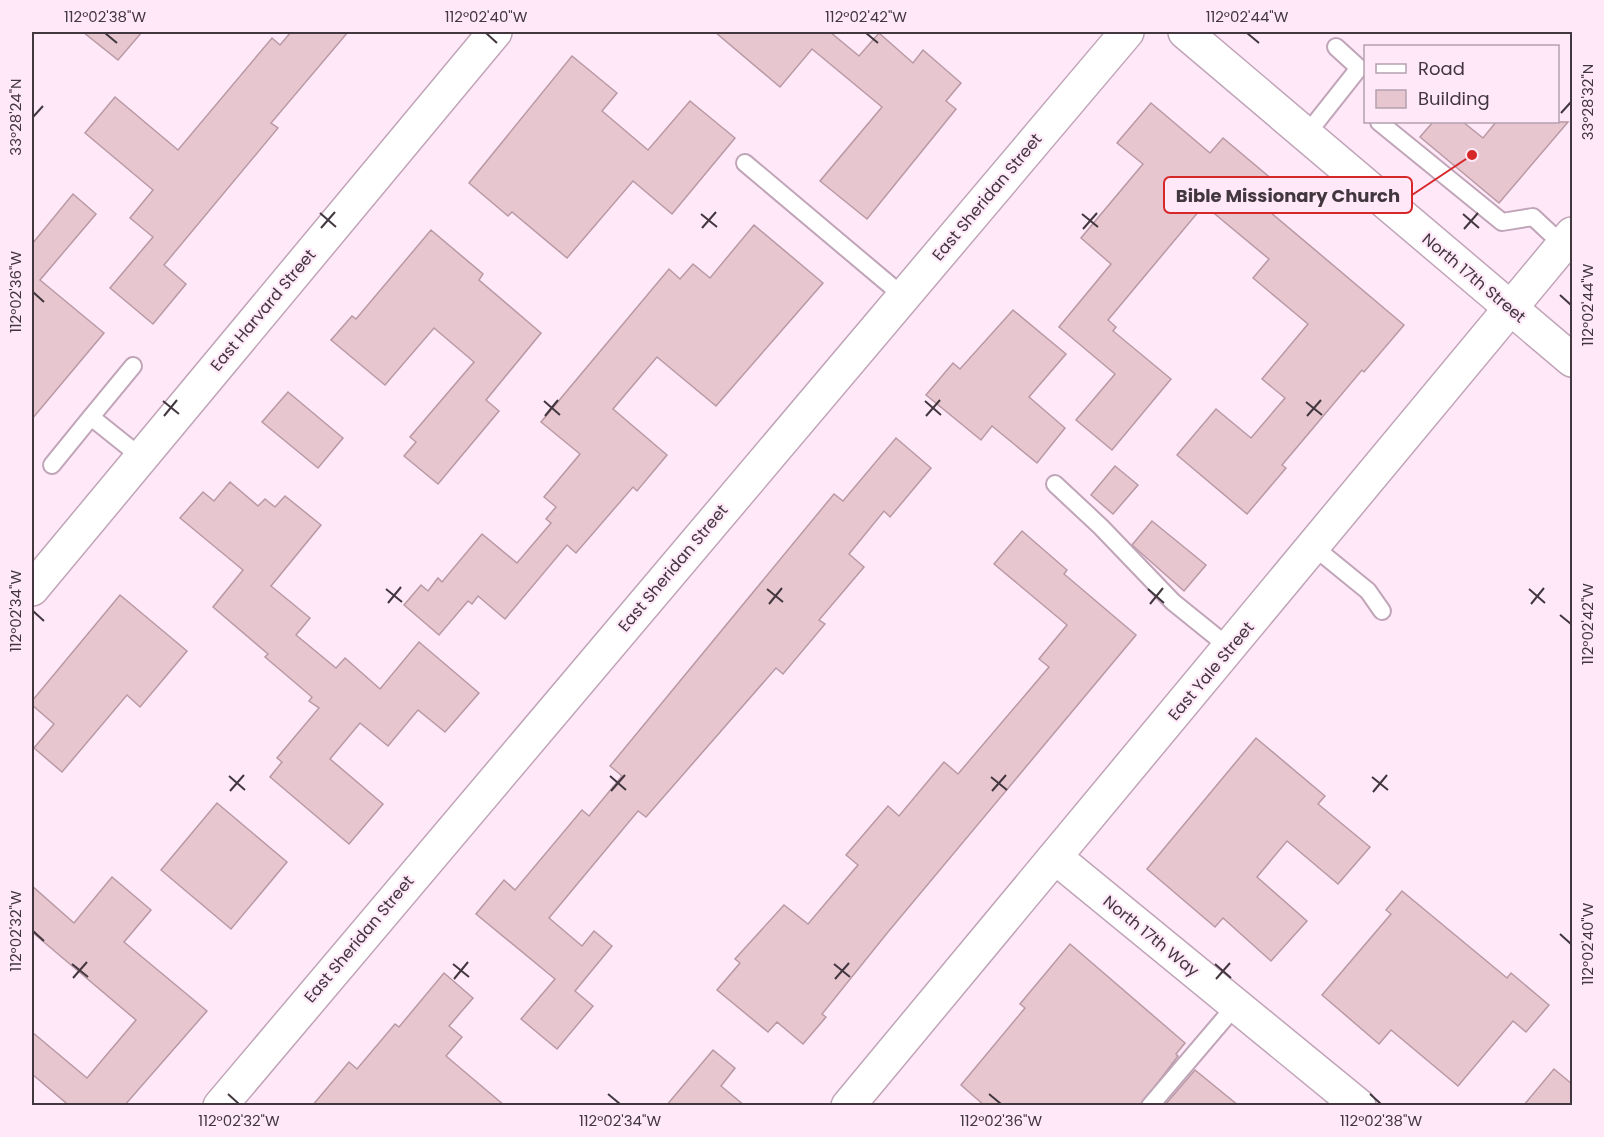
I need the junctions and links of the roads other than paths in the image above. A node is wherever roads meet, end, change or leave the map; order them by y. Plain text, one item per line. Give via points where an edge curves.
1 (495, 32) edge
2 (1127, 32) edge
3 (1185, 32) edge
4 (1336, 47) dead end
5 (1380, 123) edge
6 (1306, 135) junction
7 (745, 163) dead end
8 (1568, 240) edge
9 (903, 296) junction
10 (1510, 309) junction
11 (1572, 360) edge
12 (133, 366) dead end
13 (92, 417) junction
14 (141, 457) junction
15 (52, 465) dead end
16 (1055, 484) dead end
17 (1314, 547) junction
18 (32, 589) edge
19 (1382, 611) dead end
20 (1230, 648) junction
21 (1054, 857) junction
22 (1236, 1005) junction
23 (220, 1106) edge
24 (848, 1106) edge
25 (1150, 1106) edge
26 (1359, 1106) edge

1 - 14 street, East Harvard Street
2 - 9 street, East Sheridan Street
3 - 6 street, North 17th Street
4 - 6 lane via 1359,68
5 - 8 lane via 1502,222 1533,217
6 - 10 street, North 17th Street
7 - 9 lane
8 - 10 street, East Yale Street
9 - 23 street, East Sheridan Street
10 - 11 street, North 17th Street
10 - 17 street, East Yale Street
12 - 13 lane
13 - 14 lane
13 - 15 lane
14 - 18 street, East Harvard Street
16 - 20 lane via 1173,602
17 - 19 lane via 1368,591
17 - 20 street, East Yale Street
20 - 21 street, East Yale Street
21 - 22 street, North 17th Way
21 - 24 street, East Yale Street
22 - 25 lane
22 - 26 street, North 17th Way

